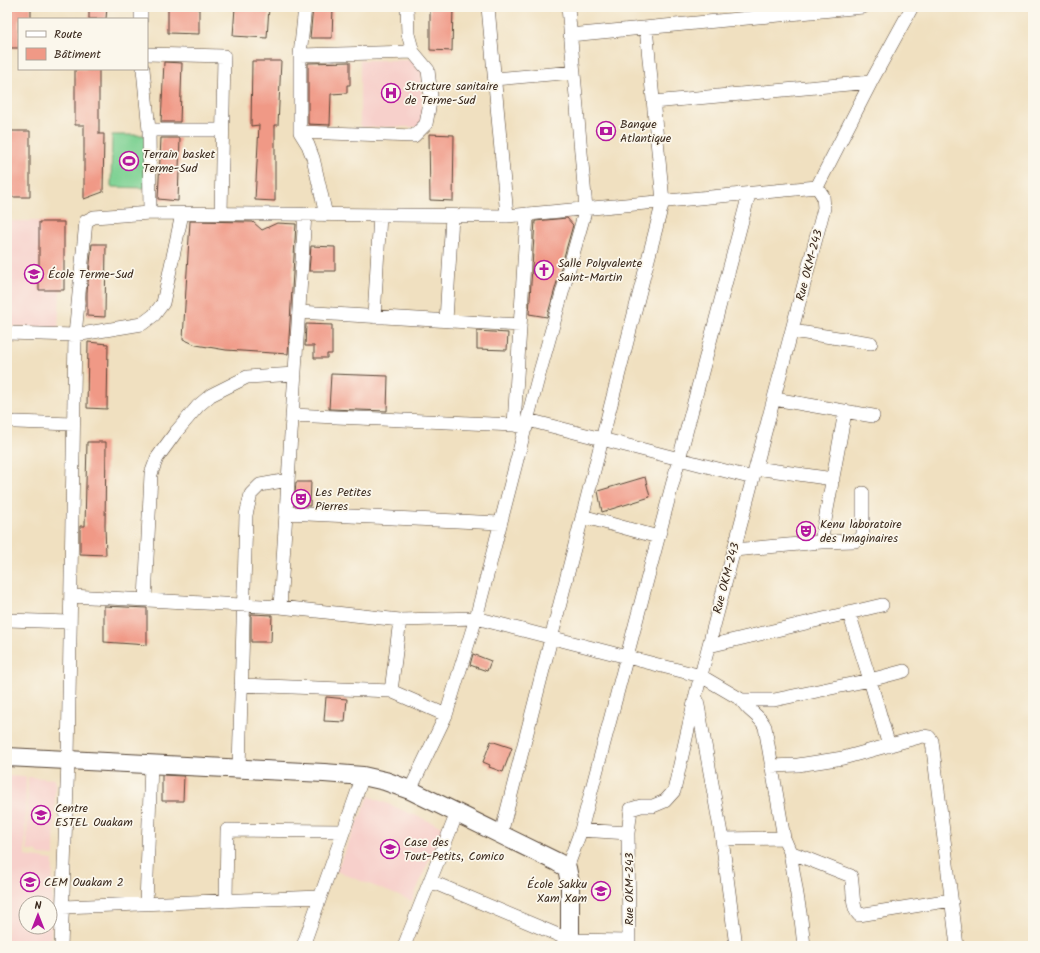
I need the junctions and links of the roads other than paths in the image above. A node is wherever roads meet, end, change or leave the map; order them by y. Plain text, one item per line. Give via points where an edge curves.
1 (141, 7) edge
2 (305, 7) edge
3 (407, 7) edge
4 (488, 7) edge
5 (568, 7) edge
6 (864, 7) edge
7 (912, 7) edge
8 (764, 12) edge
9 (141, 18) edge
10 (646, 28) junction
11 (570, 35) junction
12 (413, 52) junction
13 (148, 54) edge
14 (300, 55) junction
15 (143, 70) edge
16 (574, 72) junction
17 (494, 79) junction
18 (871, 82) junction
19 (653, 102) junction
20 (148, 130) junction
21 (222, 130) junction
22 (300, 132) junction
23 (817, 187) junction
24 (748, 194) junction
25 (663, 201) junction
26 (586, 208) junction
27 (150, 213) junction
28 (182, 214) junction
29 (221, 214) junction
30 (305, 214) junction
31 (527, 214) junction
32 (326, 215) junction
33 (380, 215) junction
34 (452, 216) junction
35 (507, 216) junction
36 (299, 312) junction
37 (374, 317) junction
38 (446, 321) junction
39 (520, 325) junction
40 (792, 330) junction
41 (7, 332) edge
42 (75, 335) junction
43 (871, 343) dead end
44 (295, 374) junction
45 (774, 399) junction
46 (845, 412) junction
47 (292, 415) junction
48 (873, 416) dead end
49 (16, 422) dead end
50 (73, 424) junction
51 (523, 424) junction
52 (602, 439) junction
53 (679, 459) junction
54 (754, 473) junction
55 (833, 479) junction
56 (288, 480) junction
57 (864, 493) dead end
58 (286, 513) junction
59 (582, 516) junction
60 (500, 522) junction
61 (658, 536) junction
62 (821, 542) junction
63 (734, 550) junction
64 (71, 596) junction
65 (145, 600) junction
66 (243, 605) junction
67 (882, 605) dead end
68 (280, 607) junction
69 (849, 613) junction
70 (476, 618) junction
71 (7, 620) edge
72 (400, 620) junction
73 (70, 622) junction
74 (551, 637) junction
75 (709, 646) junction
76 (627, 657) junction
77 (904, 671) dead end
78 (701, 676) junction
79 (870, 680) junction
80 (241, 685) junction
81 (391, 691) junction
82 (696, 694) junction
83 (742, 700) junction
84 (446, 715) junction
85 (889, 746) junction
86 (7, 757) edge
87 (68, 760) junction
88 (151, 764) junction
89 (771, 766) junction
90 (239, 768) junction
91 (363, 776) junction
92 (410, 790) junction
93 (457, 813) junction
94 (581, 830) junction
95 (343, 831) junction
96 (628, 833) junction
97 (501, 834) junction
98 (784, 838) junction
99 (722, 839) junction
100 (790, 852) junction
101 (567, 868) junction
102 (430, 881) junction
103 (320, 897) junction
104 (951, 900) junction
105 (226, 901) junction
106 (146, 904) junction
107 (63, 908) junction
108 (570, 943) edge
109 (629, 944) edge
110 (61, 946) edge
111 (303, 946) edge
112 (404, 946) edge
113 (736, 946) edge
114 (804, 946) edge
115 (957, 946) edge

1 - 9 street
2 - 14 street
3 - 12 street via 408,34
4 - 17 street
5 - 11 street
6 - 8 street
7 - 18 street
8 - 10 street
10 - 11 street
10 - 19 street
11 - 16 street
12 - 14 street
12 - 22 street via 428,70 431,96 426,124 414,136
13 - 21 street via 224,56
14 - 22 street
15 - 20 street
16 - 17 street
16 - 26 street
17 - 35 street
18 - 19 street
18 - 23 street
19 - 25 street
20 - 21 street
20 - 27 street
21 - 29 street
22 - 32 street via 308,145
23 - 24 street
23 - 40 street, Rue OKM-243 via 823,196 824,208
24 - 25 street
24 - 53 street
25 - 26 street
25 - 52 street
26 - 31 street
26 - 51 street
27 - 28 street
27 - 42 street via 94,217 86,221
28 - 29 street
28 - 42 street via 163,303 154,315 142,324
29 - 30 street
30 - 32 street
30 - 36 street
31 - 35 street
31 - 39 street
32 - 33 street
33 - 34 street
33 - 37 street
34 - 35 street
34 - 38 street
36 - 37 street
36 - 44 street
37 - 38 street
38 - 39 street
39 - 51 street
40 - 43 street
40 - 45 street, Rue OKM-243
41 - 42 street
42 - 50 street
44 - 47 street
44 - 65 street via 247,377 211,395 198,406 157,458 151,474
45 - 46 street
45 - 54 street, Rue OKM-243
46 - 48 street
46 - 55 street
47 - 51 street
47 - 56 street
49 - 50 street
50 - 64 street
51 - 52 street
51 - 60 street
52 - 53 street
52 - 59 street
53 - 54 street
53 - 61 street
54 - 55 street
54 - 63 street, Rue OKM-243
55 - 62 street
56 - 58 street
56 - 66 street via 260,485 250,494 246,515
57 - 62 street via 863,535 860,539
58 - 60 street
58 - 68 street
59 - 61 street
59 - 74 street
60 - 70 street
61 - 76 street
62 - 63 street
63 - 75 street, Rue OKM-243
64 - 65 street
64 - 73 street
65 - 66 street
66 - 68 street
66 - 80 street
67 - 69 street
68 - 72 street
69 - 75 street
69 - 79 street
70 - 72 street
70 - 74 street
70 - 84 street
71 - 73 street
72 - 81 street
73 - 87 street
74 - 76 street
74 - 97 street
75 - 78 street, Rue OKM-243
76 - 78 street
76 - 94 street
77 - 79 street
78 - 82 street, Rue OKM-243
78 - 83 street
79 - 83 street via 774,700
79 - 85 street
80 - 81 street
80 - 90 street
81 - 84 street
82 - 96 street, Rue OKM-243 via 674,791 665,801 653,806 631,809
82 - 99 street
83 - 89 street via 746,707 762,720
84 - 92 street
85 - 89 street via 843,758
85 - 104 street via 923,736 929,736 932,740
86 - 87 street
87 - 88 street
87 - 107 street
88 - 90 street
88 - 106 street
89 - 98 street
90 - 91 street
91 - 92 street
91 - 95 street
92 - 93 street
93 - 97 street
93 - 102 street
94 - 96 street
94 - 101 street
95 - 103 street
95 - 105 street via 227,830
96 - 109 street, Rue OKM-243
97 - 101 street
98 - 99 street
98 - 100 street
99 - 113 street
100 - 104 street via 851,876 855,908 859,915
100 - 114 street
101 - 108 street via 570,883
102 - 108 street
102 - 112 street
103 - 105 street
103 - 111 street
104 - 115 street
105 - 106 street
106 - 107 street
107 - 110 street
108 - 109 street

